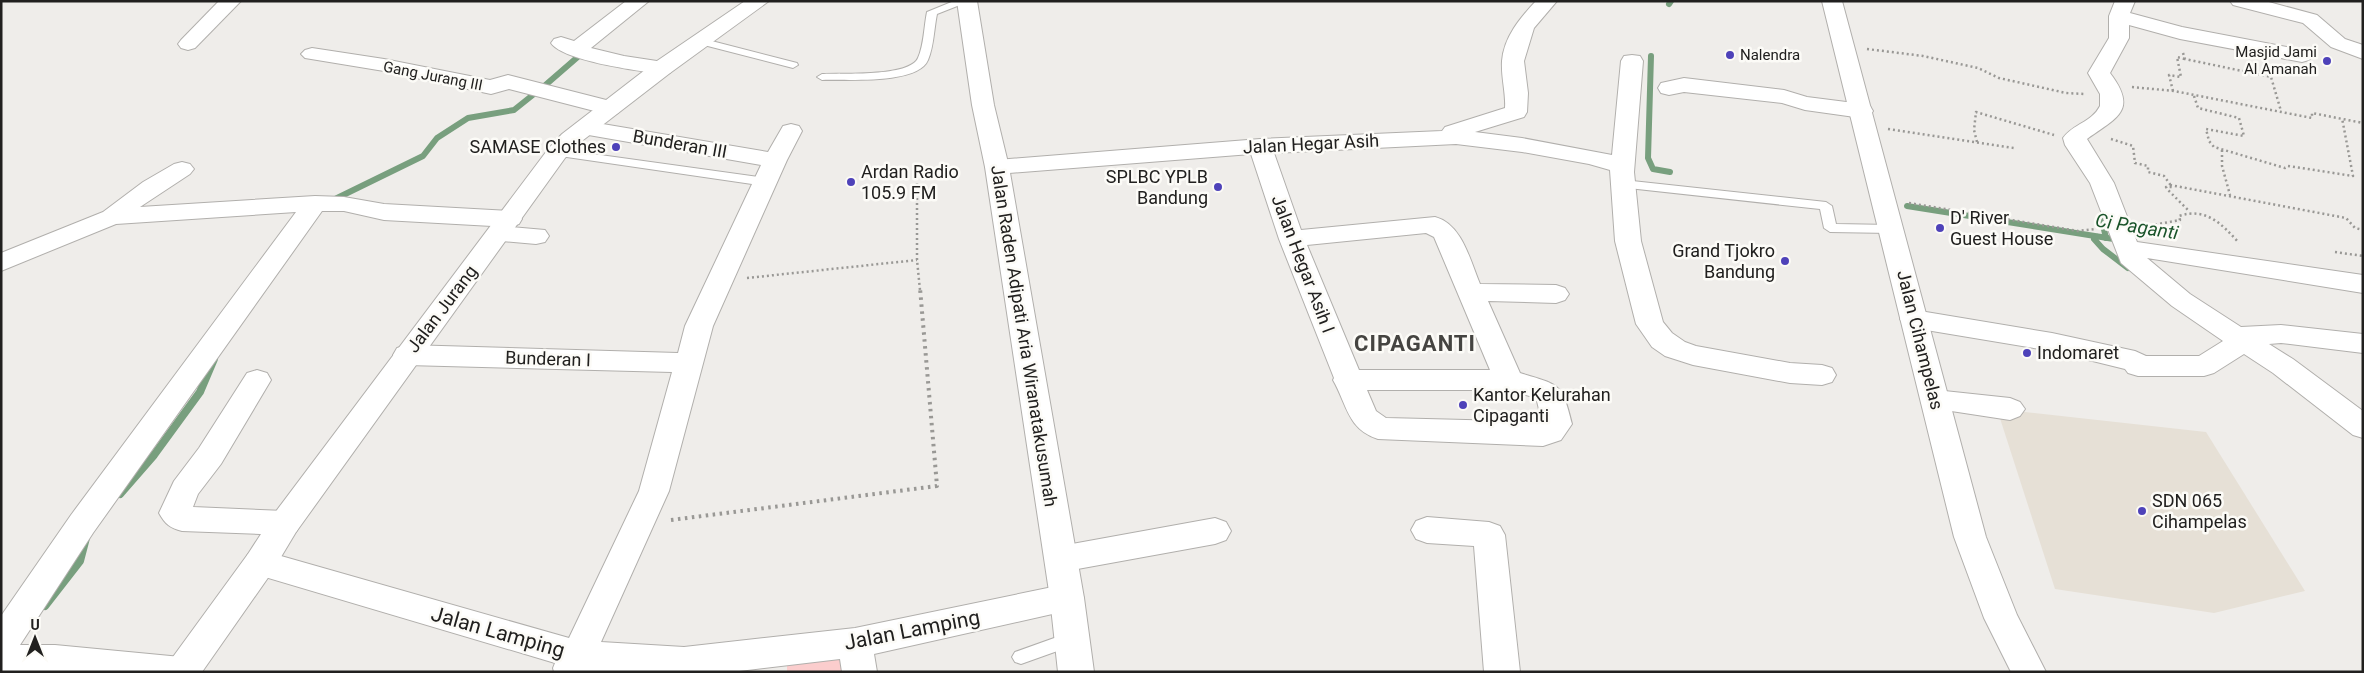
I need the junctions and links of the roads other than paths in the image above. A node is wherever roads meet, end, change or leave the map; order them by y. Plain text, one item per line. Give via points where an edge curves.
1 (232, 1) edge
2 (639, 1) edge
3 (759, 1) edge
4 (966, 1) edge
5 (1547, 1) edge
6 (1832, 1) edge
7 (2240, 1) edge
8 (2122, 9) edge
9 (2317, 20) dead end
10 (2363, 37) edge
11 (700, 41) junction
12 (188, 44) dead end
13 (2363, 53) edge
14 (312, 54) dead end
15 (2302, 56) dead end
16 (1632, 61) dead end
17 (793, 66) dead end
18 (662, 68) junction
19 (822, 77) dead end
20 (1669, 88) dead end
21 (610, 108) junction
22 (1864, 118) junction
23 (585, 128) junction
24 (791, 131) dead end
25 (1440, 138) junction
26 (1260, 146) junction
27 (557, 153) junction
28 (997, 167) junction
29 (182, 169) dead end
30 (770, 171) junction
31 (1623, 175) junction
32 (315, 203) junction
33 (112, 217) junction
34 (505, 226) junction
35 (1891, 229) junction
36 (536, 236) dead end
37 (1292, 238) junction
38 (2126, 246) junction
39 (1, 263) edge
40 (2363, 284) edge
41 (1469, 292) junction
42 (1556, 294) dead end
43 (1914, 319) junction
44 (2239, 342) junction
45 (2363, 344) edge
46 (407, 355) junction
47 (688, 363) junction
48 (1822, 375) dead end
49 (257, 380) dead end
50 (1347, 380) junction
51 (1509, 380) junction
52 (1934, 400) junction
53 (2010, 409) dead end
54 (2363, 428) edge
55 (285, 523) junction
56 (1427, 530) dead end
57 (1215, 531) dead end
58 (1061, 559) junction
59 (260, 563) junction
60 (1067, 598) junction
61 (1072, 639) junction
62 (1, 645) edge
63 (857, 657) edge
64 (1021, 657) dead end
65 (1, 660) edge
66 (573, 664) edge
67 (181, 672) edge
68 (1076, 672) edge
69 (1502, 672) edge
70 (2029, 672) edge

1 - 12 street
2 - 18 street via 568,46 631,64
3 - 11 street, Jalan Jurang
4 - 19 lane via 932,12 922,60 909,70 900,74
4 - 28 street, Jalan Raden Adipati Aria Wiranatakusumah
5 - 25 street via 1524,26 1513,61 1516,112
6 - 22 street, Jalan Cihampelas
7 - 13 street via 2310,19 2338,43
8 - 15 street via 2180,33
8 - 38 street via 2119,38 2099,73 2109,85 2114,97 2113,106 2096,125 2075,138 2102,183
9 - 10 street via 2327,31
11 - 17 lane
11 - 18 street, Jalan Jurang
14 - 21 street, Gang Jurang III via 491,87 508,82
16 - 31 street
18 - 21 street, Jalan Jurang
20 - 22 street via 1684,85 1784,97
21 - 23 street, Jalan Jurang
22 - 35 street, Jalan Cihampelas
23 - 27 street, Jalan Jurang
23 - 30 street, Bunderan III
24 - 30 street
25 - 26 street, Jalan Hegar Asih
25 - 31 street, Jalan Hegar Asih via 1522,144 1592,157
26 - 28 street, Jalan Hegar Asih
26 - 37 street, Jalan Hegar Asih I
27 - 30 lane
27 - 34 street, Jalan Jurang
28 - 58 street, Jalan Raden Adipati Aria Wiranatakusumah
29 - 33 street
30 - 47 street via 699,326
31 - 35 lane via 1826,206 1830,228
31 - 48 street via 1628,240 1650,324 1662,340 1675,350 1693,355 1790,373
32 - 33 street
32 - 34 street
32 - 62 street via 82,524
33 - 39 street
34 - 36 street
34 - 46 street, Jalan Jurang
35 - 43 street, Jalan Cihampelas
37 - 41 street via 1434,226 1445,233
37 - 50 street, Jalan Hegar Asih I
38 - 40 street
38 - 44 street via 2181,300
41 - 42 street
41 - 51 street
43 - 44 street via 2052,342 2135,361 2138,366 2204,366
43 - 52 street, Jalan Cihampelas
44 - 45 street via 2280,334
44 - 54 street via 2283,366
46 - 47 street, Bunderan I
46 - 55 street, Jalan Jurang
47 - 66 street via 654,491
49 - 55 street via 186,489 175,513 182,519
50 - 51 street
50 - 51 street, Jalan Hegar Asih I via 1364,417 1378,428 1543,435 1551,432 1556,424 1548,394
52 - 53 street
52 - 70 street, Jalan Cihampelas via 1970,537 2001,618
55 - 59 street, Jalan Jurang
56 - 69 street via 1489,535
57 - 58 street
58 - 60 street, Jalan Raden Adipati Aria Wiranatakusumah
59 - 66 street, Jalan Lamping
59 - 67 street, Jalan Jurang
60 - 61 street, Jalan Raden Adipati Aria Wiranatakusumah
60 - 63 street, Jalan Lamping
61 - 64 lane
61 - 68 street, Jalan Raden Adipati Aria Wiranatakusumah
63 - 66 street, Jalan Lamping
65 - 67 street via 55,660

